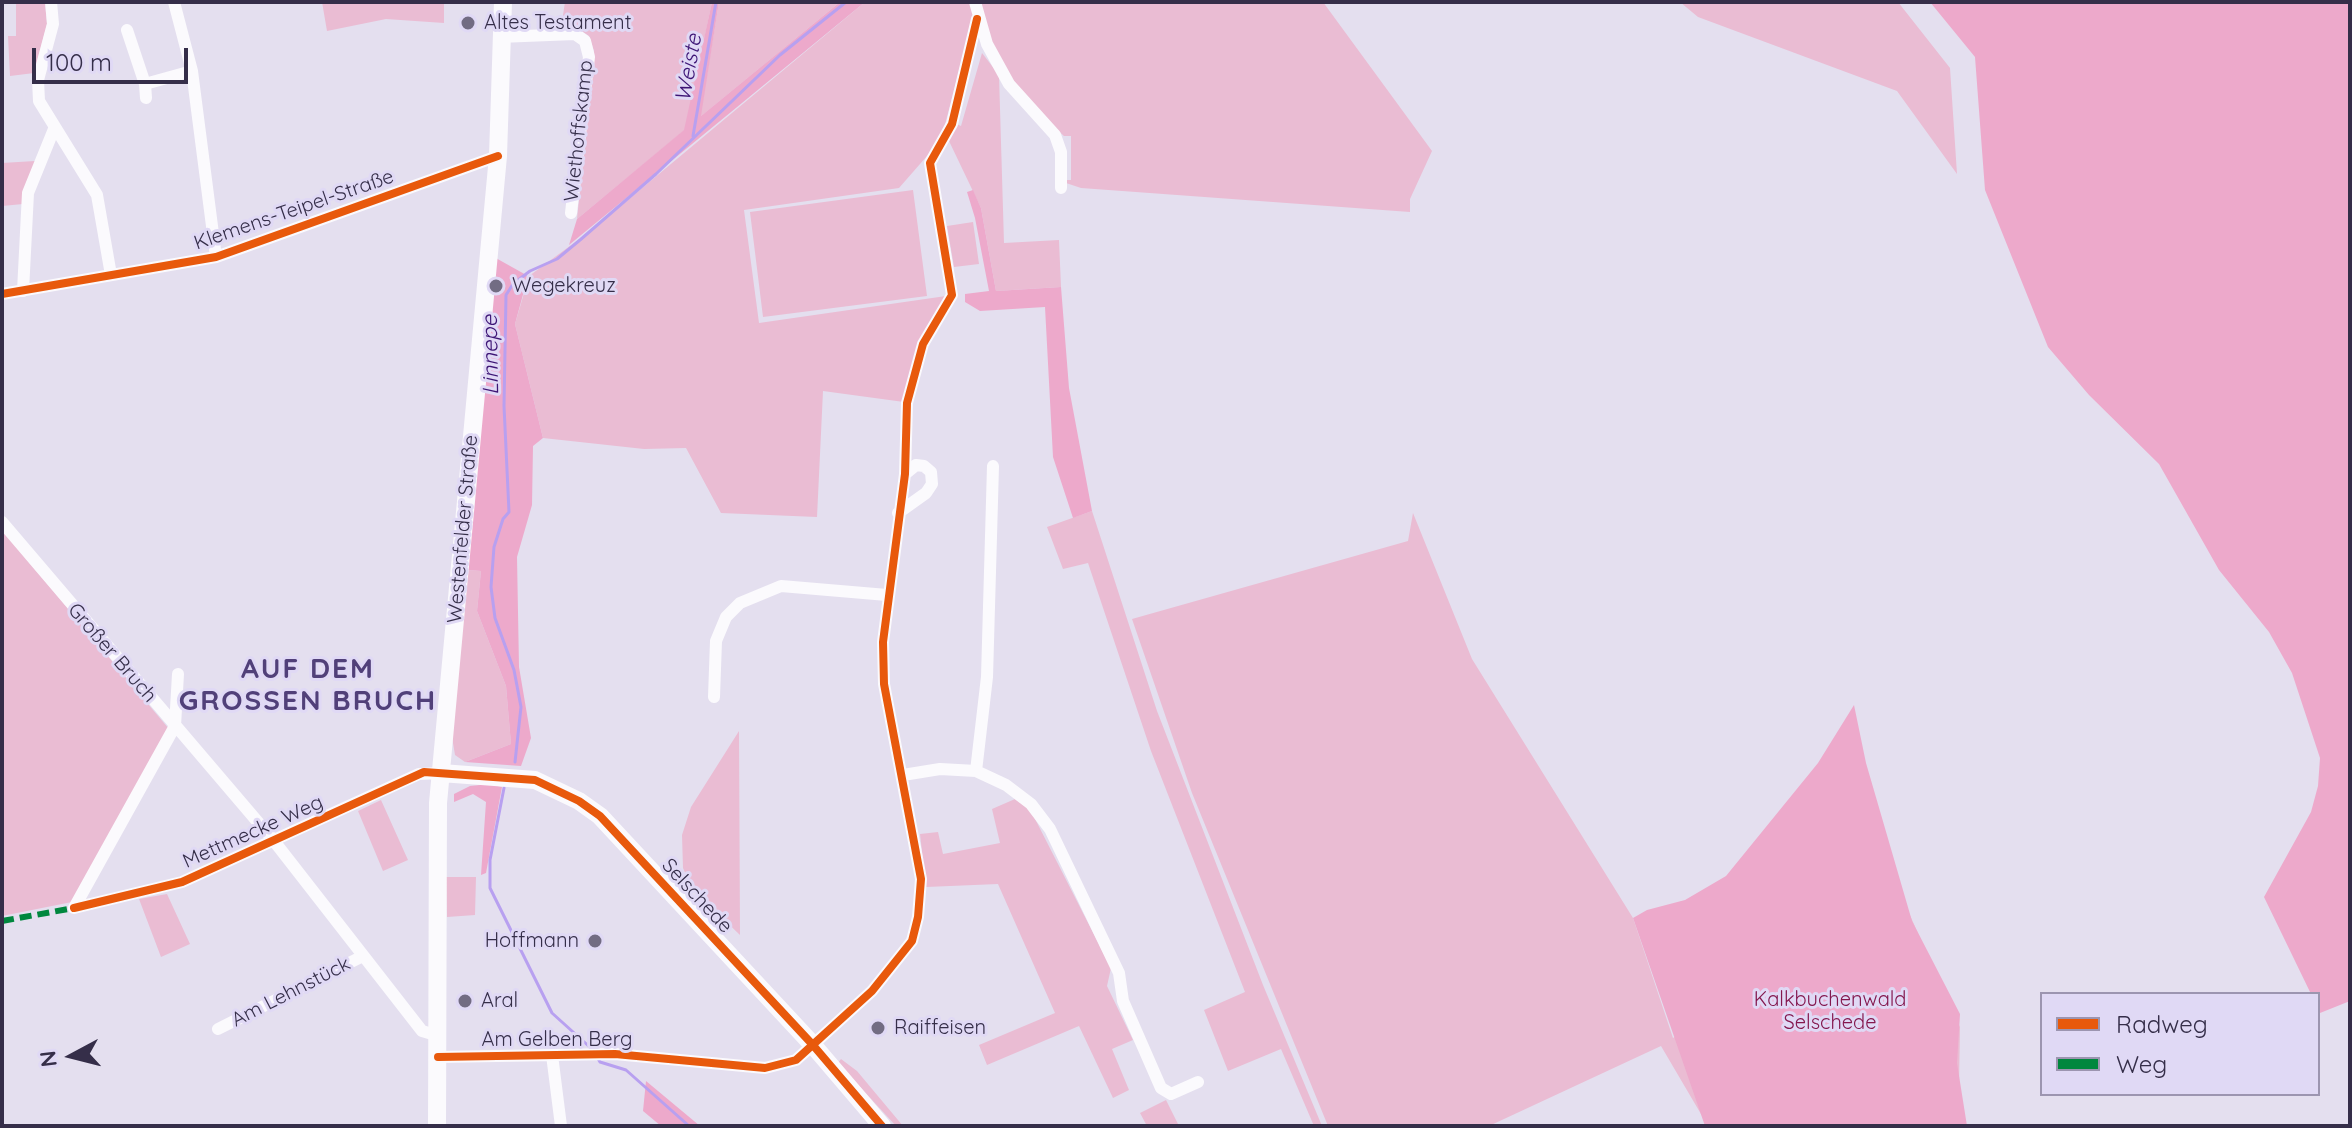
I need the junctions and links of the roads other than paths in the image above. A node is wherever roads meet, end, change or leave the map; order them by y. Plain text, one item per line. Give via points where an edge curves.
1 (51, 2) edge
2 (174, 2) edge
3 (503, 2) edge
4 (975, 2) edge
5 (977, 19) junction
6 (127, 30) dead end
7 (499, 37) junction
8 (192, 71) junction
9 (145, 84) junction
10 (146, 98) dead end
11 (54, 129) junction
12 (498, 156) junction
13 (1061, 188) dead end
14 (571, 213) dead end
15 (216, 257) junction
16 (111, 275) junction
17 (23, 291) junction
18 (2, 294) edge
19 (993, 466) dead end
20 (905, 474) junction
21 (898, 513) junction
22 (2, 522) edge
23 (887, 595) junction
24 (178, 674) dead end
25 (714, 697) dead end
26 (175, 726) junction
27 (976, 771) junction
28 (441, 773) junction
29 (903, 775) junction
30 (274, 841) junction
31 (363, 956) junction
32 (218, 1029) dead end
33 (439, 1036) junction
34 (812, 1044) junction
35 (552, 1055) junction
36 (438, 1057) junction
37 (1198, 1082) dead end
38 (437, 1126) edge
39 (561, 1126) edge
40 (882, 1126) edge

1 - 11 street via 53,24 38,91
2 - 8 street
3 - 7 main road, Westenfelder Straße
4 - 5 street
5 - 13 street via 1009,84 1055,135 1061,152
5 - 20 street, Am Gelben Berg via 952,124 930,163 952,295 923,344 907,403
6 - 9 street
7 - 12 main road, Westenfelder Straße
7 - 14 street, Wiethoffskamp via 575,34 585,41 589,57
8 - 9 street
8 - 15 street
9 - 10 street
11 - 16 street via 97,195
11 - 17 street via 28,193
12 - 15 street, Klemens-Teipel-Straße
12 - 28 main road, Westenfelder Straße
15 - 16 street, Klemens-Teipel-Straße
16 - 17 street, Klemens-Teipel-Straße
17 - 18 street, Klemens-Teipel-Straße
19 - 27 street via 987,677
20 - 21 street, Am Gelben Berg
20 - 21 street via 916,465 924,466 932,484
21 - 23 street, Am Gelben Berg
22 - 26 street, Großer Bruch
23 - 25 street via 781,586 740,603 726,617 716,641
23 - 29 street, Am Gelben Berg via 884,684
24 - 26 street
26 - 30 street, Großer Bruch
26 - 30 street, Mettmecke Weg via 74,908 172,886
27 - 29 street
27 - 37 street via 1031,804 1050,829 1119,973 1123,1001 1161,1088 1171,1094
28 - 30 street, Mettmecke Weg via 419,774
28 - 33 main road, Westenfelder Straße
28 - 34 main road, Selschede via 535,780 600,816
29 - 34 street, Am Gelben Berg via 921,879 912,941 872,991
30 - 31 street, Großer Bruch
31 - 32 street, Am Lehnstück
31 - 33 street, Großer Bruch via 422,1031
33 - 36 main road, Westenfelder Straße
34 - 35 street, Am Gelben Berg via 796,1060 765,1068 664,1056
34 - 40 main road, Selschede
35 - 36 street, Am Gelben Berg
35 - 39 street, Am Gelben Berg
36 - 38 main road, Westenfelder Straße

